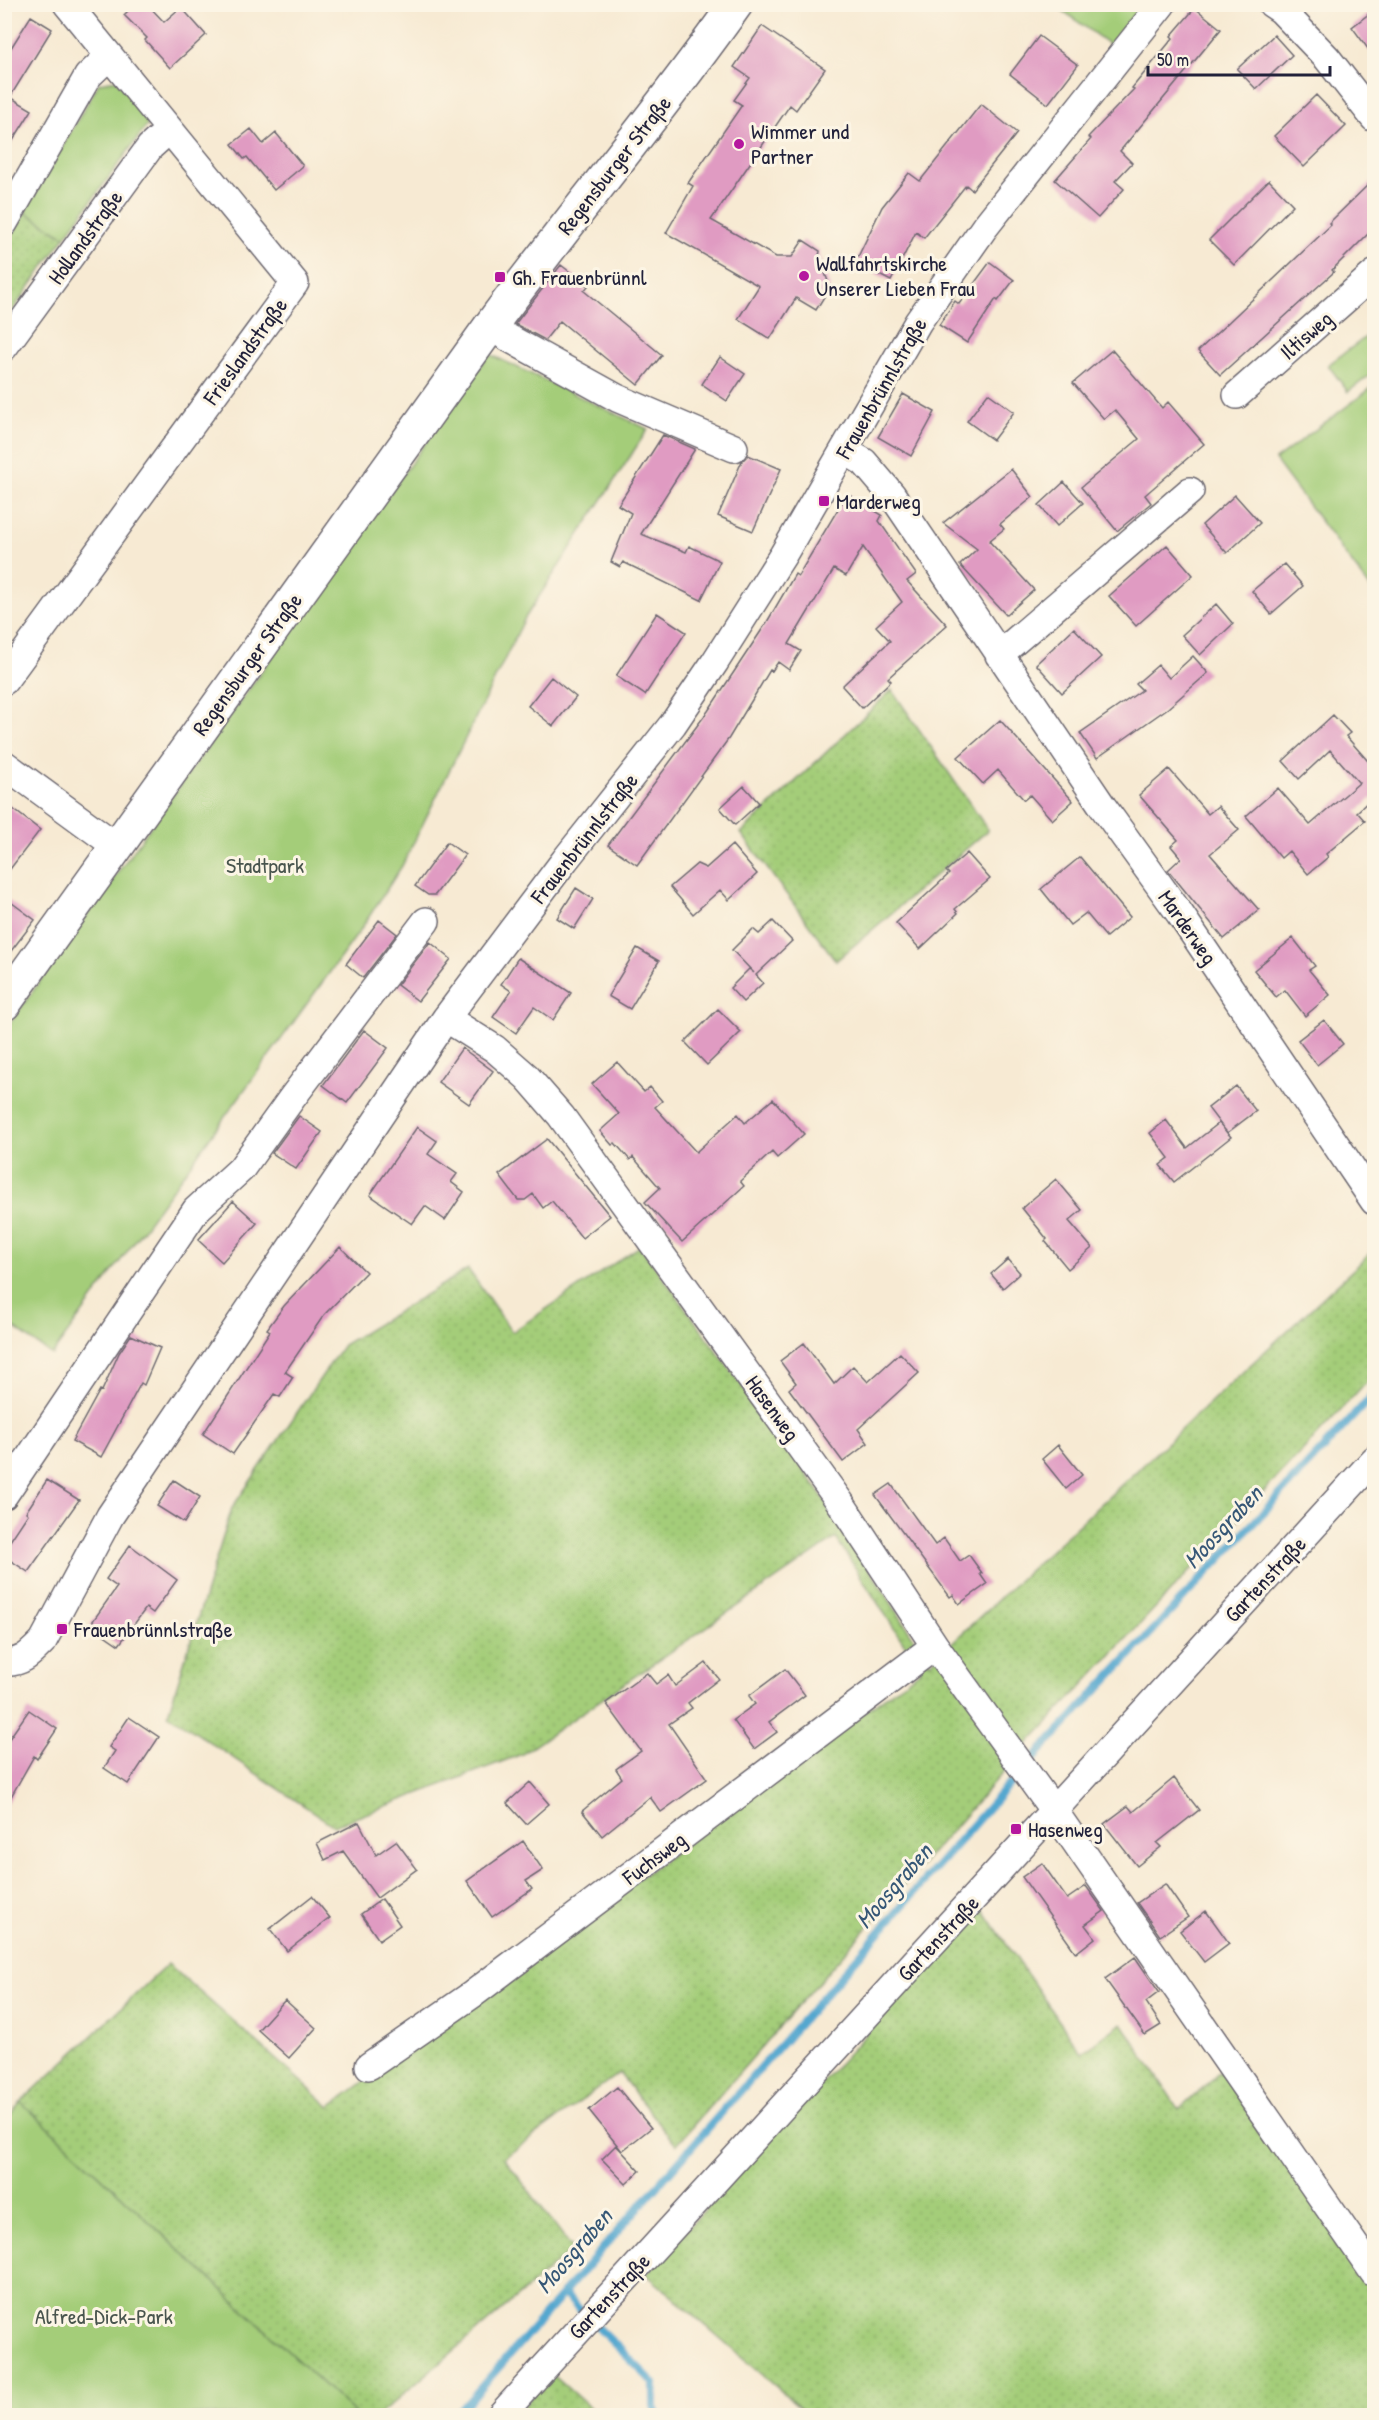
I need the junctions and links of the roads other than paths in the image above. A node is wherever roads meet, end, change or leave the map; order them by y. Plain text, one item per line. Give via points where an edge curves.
1 (67, 4) edge
2 (736, 4) edge
3 (1162, 4) edge
4 (1272, 4) edge
5 (109, 56) junction
6 (1374, 118) edge
7 (169, 130) junction
8 (4, 223) edge
9 (1374, 274) edge
10 (491, 325) junction
11 (4, 347) edge
12 (1237, 395) dead end
13 (734, 448) dead end
14 (845, 450) junction
15 (1190, 492) dead end
16 (999, 655) junction
17 (4, 681) edge
18 (4, 764) edge
19 (116, 846) junction
20 (426, 921) dead end
21 (4, 1004) edge
22 (446, 1018) junction
23 (1374, 1201) edge
24 (1374, 1460) edge
25 (4, 1495) edge
26 (935, 1646) junction
27 (4, 1662) edge
28 (1054, 1811) junction
29 (369, 2066) dead end
30 (1374, 2273) edge
31 (500, 2415) edge

1 - 5 street, Frieslandstraße
2 - 10 street, Regensburger Straße
3 - 14 street, Frauenbrünnlstraße via 977,238 918,322
4 - 6 street via 1327,58
5 - 7 street, Frieslandstraße
5 - 8 street via 88,76
7 - 11 street, Hollandstraße via 150,147
7 - 17 street, Frieslandstraße via 295,283
9 - 12 street, Iltisweg
10 - 13 street via 617,398
10 - 19 street, Regensburger Straße
14 - 16 street, Marderweg via 864,462 892,495
14 - 22 street, Frauenbrünnlstraße via 783,555 673,724
15 - 16 street
16 - 23 street, Marderweg
18 - 19 street
19 - 21 street, Regensburger Straße
20 - 25 street via 241,1169 196,1210
22 - 26 street, Hasenweg via 495,1049 527,1077 561,1116 840,1502
22 - 27 street, Frauenbrünnlstraße via 110,1516 43,1641 15,1663
24 - 28 street, Gartenstraße
26 - 28 street, Hasenweg
26 - 29 street, Fuchsweg via 473,1994
28 - 30 street, Hasenweg
28 - 31 street, Gartenstraße

